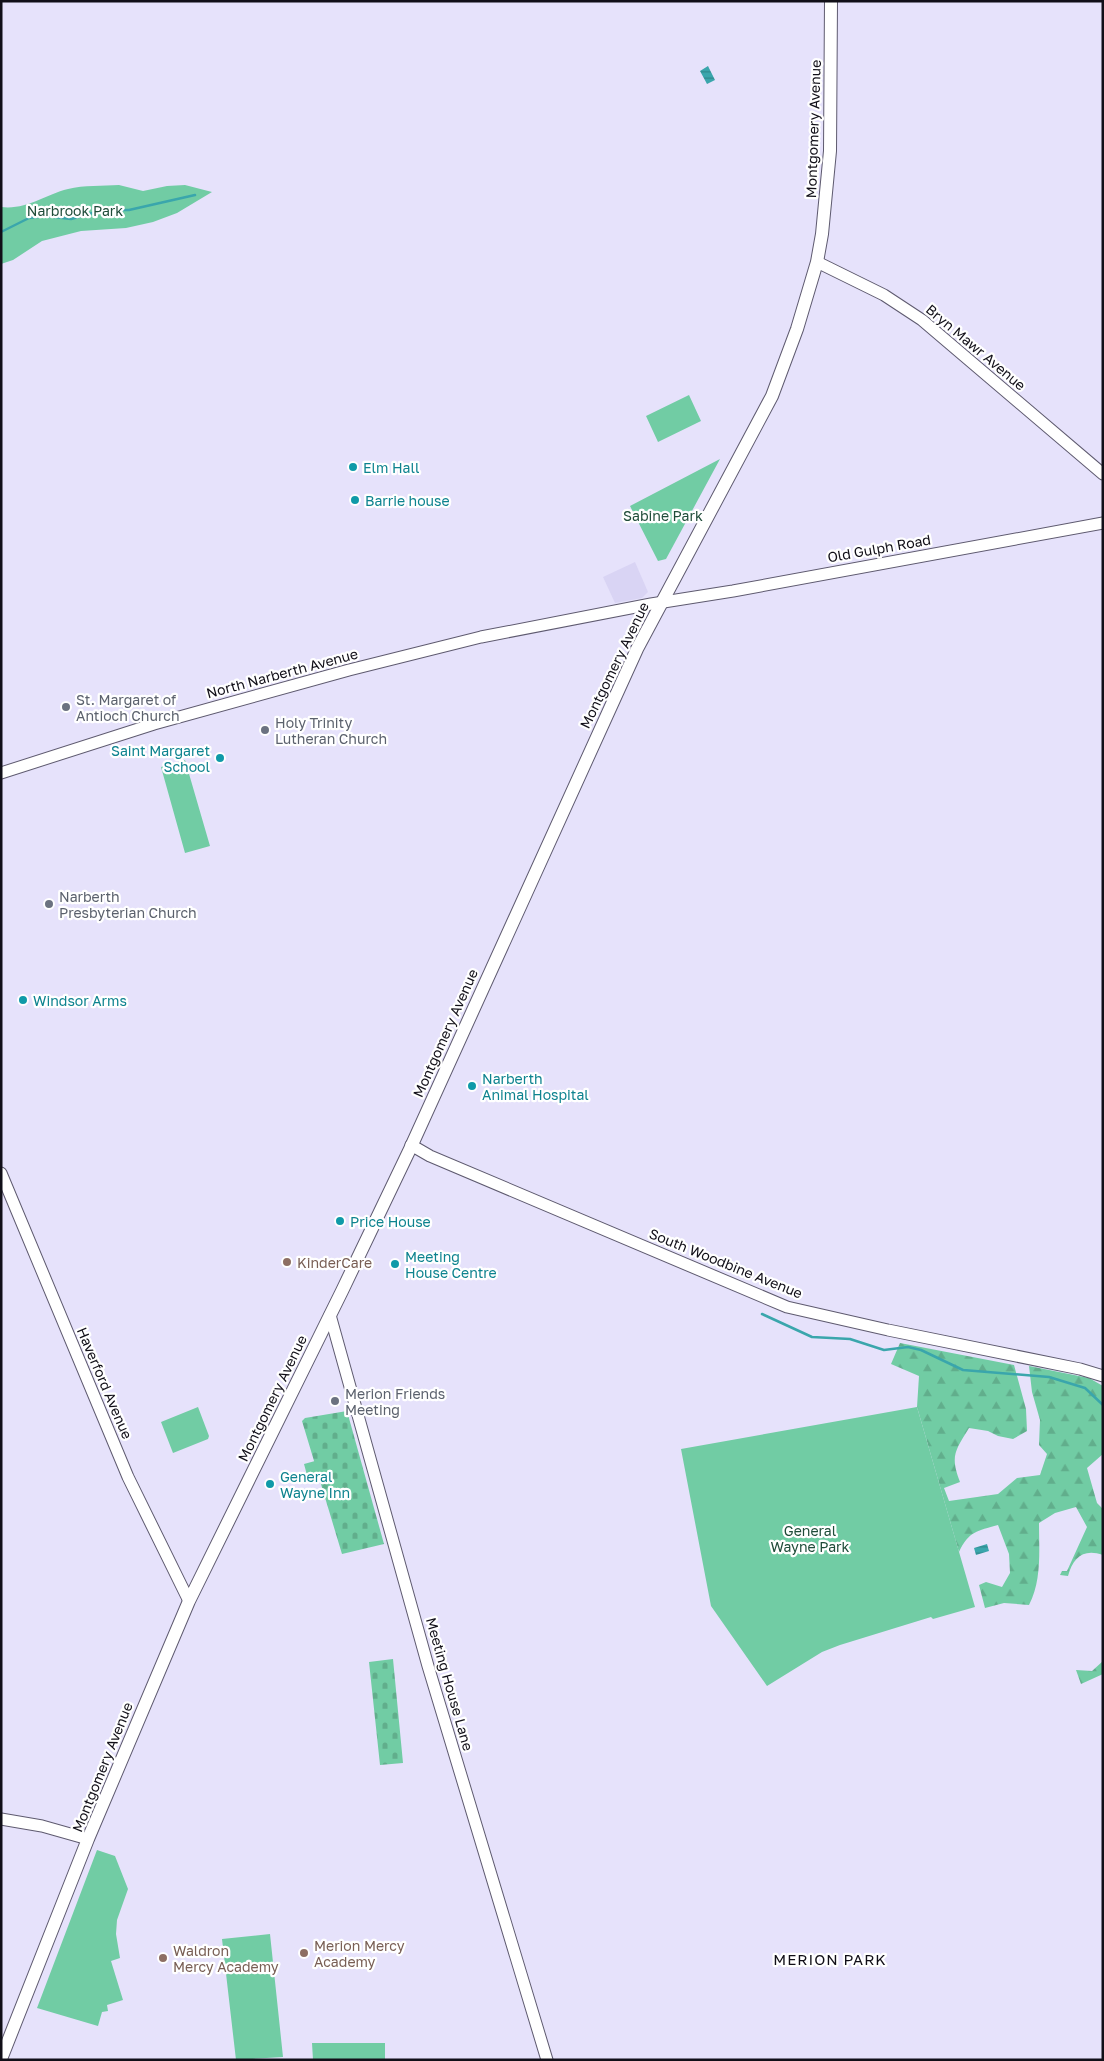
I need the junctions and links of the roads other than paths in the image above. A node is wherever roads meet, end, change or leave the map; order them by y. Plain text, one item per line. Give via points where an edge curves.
1 (831, 1) edge
2 (817, 262) junction
3 (1103, 474) edge
4 (1103, 523) edge
5 (661, 602) junction
6 (576, 618) joint
7 (1, 773) edge
8 (411, 1145) junction
9 (1, 1173) edge
10 (330, 1315) junction
11 (1103, 1376) edge
12 (189, 1601) junction
13 (1, 1819) edge
14 (88, 1839) junction
15 (1, 2059) edge
16 (547, 2060) edge

1 - 2 main road, Montgomery Avenue via 830,151
2 - 3 street, Bryn Mawr Avenue via 884,295 922,320
2 - 5 main road, Montgomery Avenue via 772,396
4 - 5 street, Old Gulph Road
5 - 6 street, Old Gulph Road
5 - 8 main road, Montgomery Avenue via 618,688
6 - 7 street, North Narberth Avenue via 481,637 349,670 154,724
8 - 10 main road, Montgomery Avenue
8 - 11 street, South Woodbine Avenue via 430,1156 787,1307
9 - 12 street, Haverford Avenue via 128,1477
10 - 12 main road, Montgomery Avenue
10 - 16 street, Meeting House Lane via 428,1666
12 - 14 main road, Montgomery Avenue
13 - 14 street
14 - 15 main road, Montgomery Avenue

